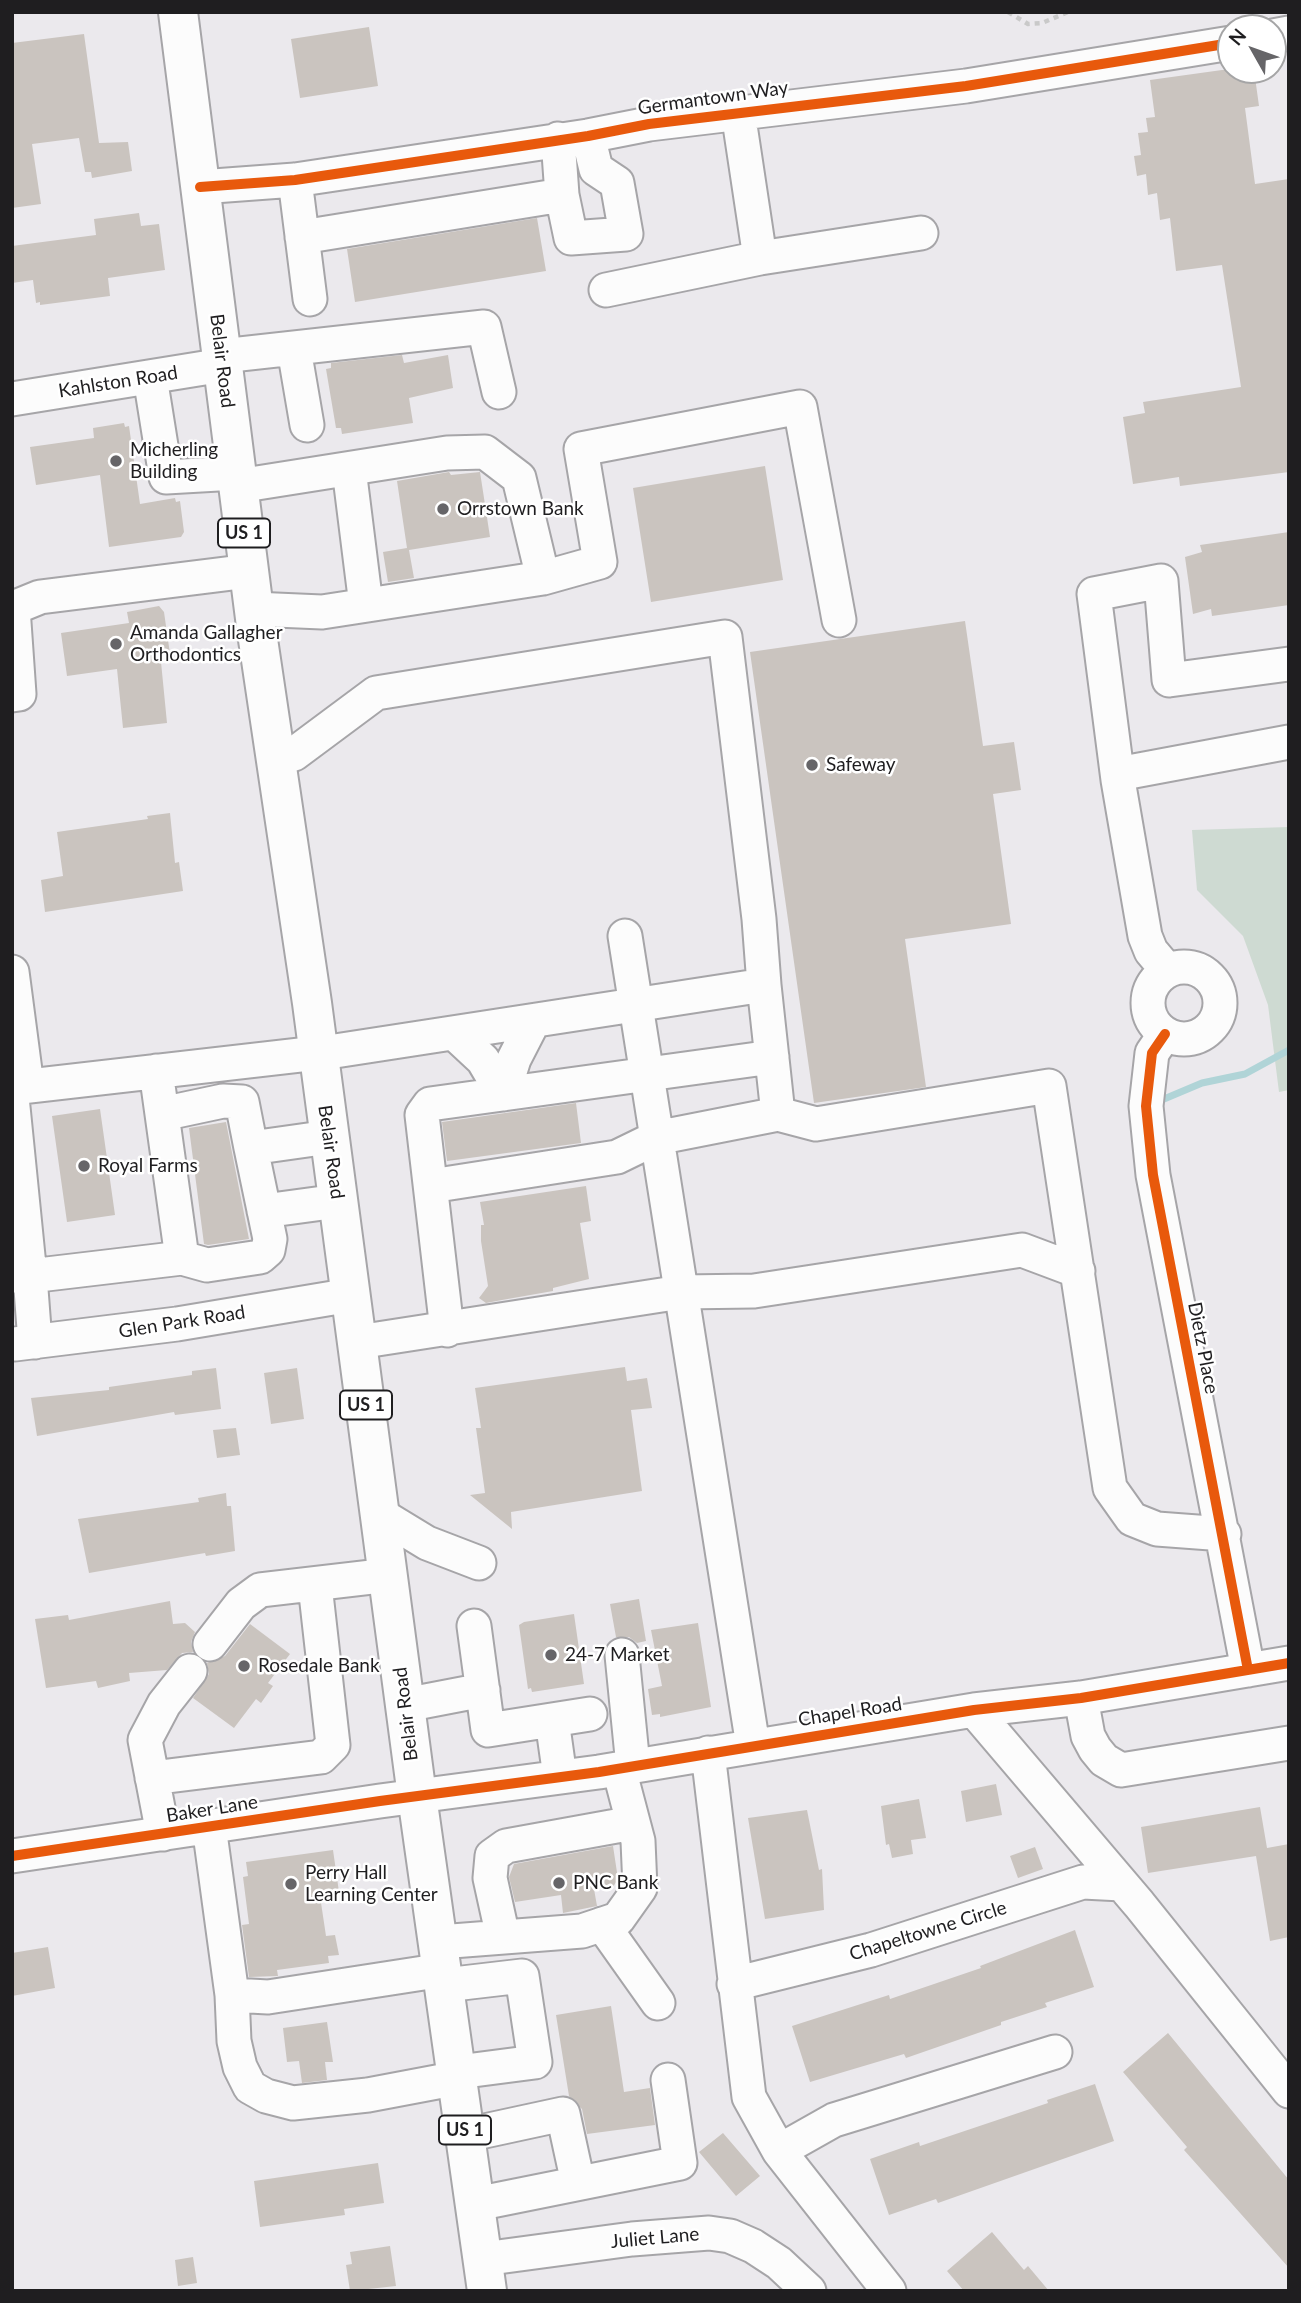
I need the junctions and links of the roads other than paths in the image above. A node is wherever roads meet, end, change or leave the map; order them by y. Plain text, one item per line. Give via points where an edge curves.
1 (178, 12) edge
2 (1217, 45) edge
3 (737, 112) junction
4 (573, 138) junction
5 (295, 180) junction
6 (200, 187) junction
7 (562, 195) junction
8 (921, 233) dead end
9 (302, 237) junction
10 (760, 258) junction
11 (606, 290) dead end
12 (310, 299) dead end
13 (294, 349) junction
14 (222, 360) junction
15 (150, 377) junction
16 (499, 392) dead end
17 (12, 399) edge
18 (307, 425) dead end
19 (349, 469) junction
20 (237, 480) junction
21 (249, 571) junction
22 (543, 578) junction
23 (366, 605) junction
24 (253, 609) junction
25 (839, 620) dead end
26 (1289, 664) edge
27 (12, 695) edge
28 (1289, 742) edge
29 (295, 754) dead end
30 (1118, 774) junction
31 (625, 936) dead end
32 (1167, 970) junction
33 (12, 972) edge
34 (764, 985) junction
35 (635, 1007) junction
36 (533, 1022) junction
37 (453, 1033) junction
38 (1166, 1034) junction
39 (318, 1053) junction
40 (772, 1057) junction
41 (156, 1071) junction
42 (645, 1073) junction
43 (17, 1090) edge
44 (503, 1094) junction
45 (162, 1114) junction
46 (778, 1114) junction
47 (330, 1137) junction
48 (656, 1138) junction
49 (251, 1148) junction
50 (431, 1186) junction
51 (338, 1201) junction
52 (264, 1211) junction
53 (182, 1258) junction
54 (1077, 1271) junction
55 (21, 1276) edge
56 (681, 1292) junction
57 (352, 1295) junction
58 (447, 1330) junction
59 (358, 1342) junction
60 (24, 1343) edge
61 (381, 1514) junction
62 (1224, 1534) junction
63 (479, 1563) dead end
64 (390, 1575) junction
65 (315, 1585) junction
66 (474, 1626) dead end
67 (211, 1644) dead end
68 (622, 1656) dead end
69 (1289, 1663) edge
70 (1248, 1670) junction
71 (190, 1671) dead end
72 (483, 1689) junction
73 (1081, 1698) junction
74 (405, 1705) junction
75 (974, 1710) junction
76 (590, 1714) dead end
77 (552, 1720) junction
78 (1289, 1743) edge
79 (753, 1746) junction
80 (708, 1753) junction
81 (626, 1768) junction
82 (560, 1777) junction
83 (152, 1778) junction
84 (416, 1796) junction
85 (633, 1823) junction
86 (209, 1826) junction
87 (163, 1834) junction
88 (12, 1856) edge
89 (1122, 1884) junction
90 (602, 1924) junction
91 (503, 1937) junction
92 (442, 1965) junction
93 (734, 1984) junction
94 (232, 1995) junction
95 (658, 2003) dead end
96 (1055, 2052) dead end
97 (458, 2075) junction
98 (668, 2080) dead end
99 (1289, 2091) edge
100 (466, 2135) junction
101 (779, 2151) junction
102 (578, 2183) junction
103 (476, 2204) junction
104 (485, 2275) edge
105 (809, 2291) edge
106 (890, 2291) edge

1 - 6 highway, Belair Road / US 1
2 - 3 street, Germantown Way via 966,86
3 - 4 street, Germantown Way
3 - 10 street
4 - 5 street, Germantown Way
4 - 7 street
4 - 7 street via 596,169 617,183 626,234 571,238
5 - 6 street, Germantown Way
5 - 9 street
6 - 14 highway, Belair Road / US 1
7 - 9 street
8 - 10 street
9 - 12 street
10 - 11 street
13 - 14 street, Kahlston Road
13 - 16 street, Kahlston Road via 484,327
13 - 18 street
14 - 15 street, Kahlston Road
14 - 20 highway, Belair Road / US 1
15 - 17 street, Kahlston Road
15 - 20 street via 166,477
19 - 20 street
19 - 22 street via 447,453 485,452 519,478
19 - 23 street
20 - 21 highway, Belair Road / US 1
21 - 24 highway, Belair Road / US 1
21 - 27 street via 40,597 13,608 19,694
22 - 23 street
22 - 25 street via 600,562 581,449 800,407
23 - 24 street via 322,612
24 - 39 highway, Belair Road / US 1
26 - 30 street via 1169,680 1161,581 1094,594
28 - 30 street
29 - 34 street via 376,693 725,637
30 - 32 street via 1145,936
31 - 35 street
32 - 38 street via 1152,986 1148,1007 1157,1027
32 - 38 street via 1179,966 1203,972 1212,980 1220,1004 1218,1016 1201,1034 1177,1038
33 - 43 street
34 - 35 street
34 - 40 street
35 - 36 street
35 - 42 street
36 - 37 street
36 - 44 street
37 - 39 street
37 - 44 street via 483,1060
38 - 62 street, Dietz Place via 1152,1053 1146,1106 1153,1175
39 - 41 street
39 - 47 highway, Belair Road / US 1
40 - 42 street
40 - 46 street
41 - 43 street
41 - 45 street
42 - 44 street
42 - 48 street
43 - 55 street
44 - 50 street via 430,1104 422,1115
45 - 49 street via 223,1101 242,1102
45 - 53 street
46 - 48 street
46 - 54 street via 816,1124 1049,1086
47 - 49 street
47 - 51 highway, Belair Road / US 1
48 - 50 street via 617,1157
48 - 56 street
49 - 52 street
50 - 58 street
51 - 52 street
51 - 57 highway, Belair Road / US 1
52 - 53 street via 270,1239 268,1250 260,1257 207,1265
53 - 55 street
54 - 56 street via 1022,1251 754,1292
54 - 62 street via 1110,1488 1132,1520 1157,1529
55 - 60 street
56 - 58 street
56 - 79 street
57 - 59 highway, Belair Road / US 1
57 - 60 street, Glen Park Road
58 - 59 street
59 - 61 highway, Belair Road / US 1
61 - 63 street via 427,1543
61 - 64 highway, Belair Road / US 1
62 - 70 street, Dietz Place
64 - 65 street
64 - 74 highway, Belair Road / US 1
65 - 67 street via 260,1590 241,1604
65 - 83 street via 333,1745 321,1757
66 - 72 street
68 - 81 street
69 - 70 street, Chapel Road
70 - 73 street, Chapel Road
71 - 83 street via 164,1704 145,1740
72 - 74 street
72 - 77 street via 488,1730
73 - 75 street, Chapel Road
73 - 78 street via 1095,1749 1121,1770
74 - 84 highway, Belair Road / US 1
75 - 79 street, Chapel Road
75 - 89 street
76 - 77 street
77 - 82 street
79 - 80 street, Chapel Road
80 - 81 street, Chapel Road
80 - 93 street
81 - 82 street, Chapel Road
81 - 85 street
82 - 84 street, Chapel Road
83 - 87 street
84 - 86 street, Baker Lane
84 - 92 highway, Belair Road / US 1
85 - 90 street via 640,1888 618,1919
85 - 91 street via 506,1846 492,1856 490,1878
86 - 87 street, Baker Lane
86 - 94 street
87 - 88 street, Baker Lane
89 - 93 street, Chapeltowne Circle via 1083,1882 871,1950
89 - 99 street
90 - 91 street via 582,1931
90 - 95 street
91 - 92 street
92 - 94 street via 268,1997
92 - 97 highway, Belair Road / US 1
92 - 97 street via 522,1976 535,2062
93 - 101 street via 749,2097
94 - 97 street via 240,2067 250,2087 266,2096 293,2103 368,2095
96 - 101 street via 834,2120
97 - 100 highway, Belair Road / US 1
98 - 102 street via 680,2163
100 - 102 street via 563,2114
100 - 103 highway, Belair Road / US 1
101 - 106 street
102 - 103 street
103 - 104 highway, Belair Road / US 1
104 - 105 street, Juliet Lane via 632,2239 709,2233 753,2246

